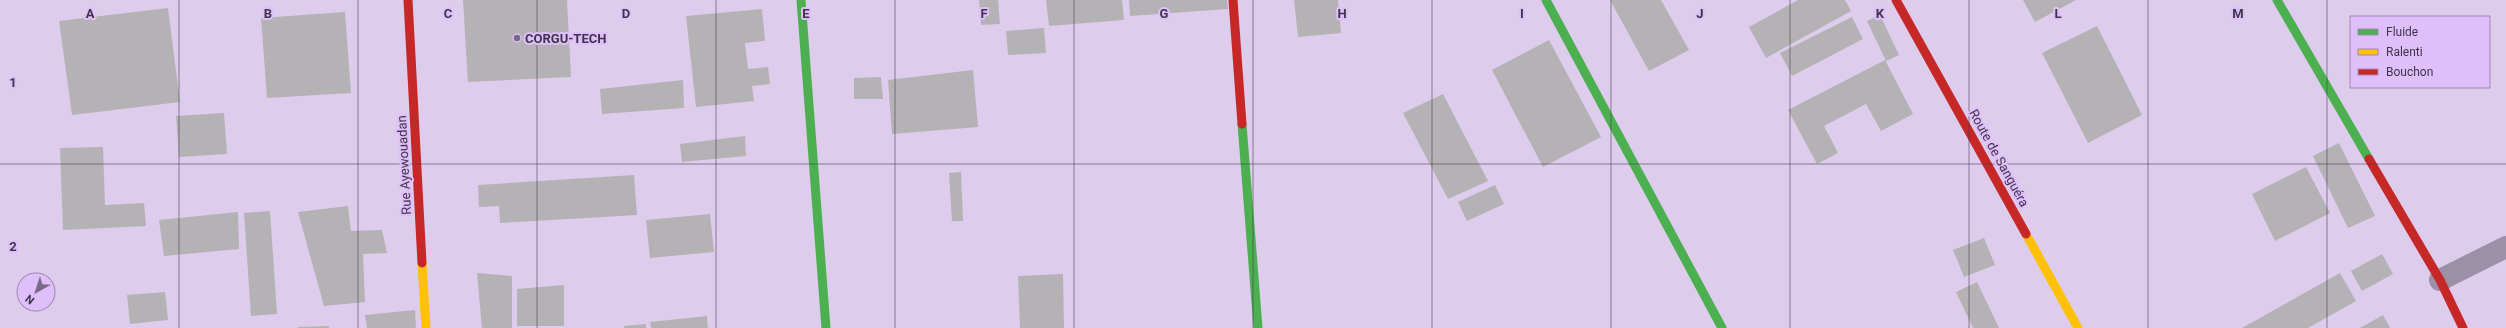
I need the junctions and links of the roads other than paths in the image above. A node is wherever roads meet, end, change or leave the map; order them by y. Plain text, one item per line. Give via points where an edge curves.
1 (408, 0) edge
2 (802, 0) edge
3 (1233, 0) edge
4 (1546, 0) edge
5 (1896, 0) edge
6 (2277, 0) edge
7 (2506, 247) edge
8 (2440, 280) junction
9 (426, 328) edge
10 (826, 328) edge
11 (1258, 328) edge
12 (1722, 328) edge
13 (2078, 328) edge
14 (2463, 328) edge

1 - 9 street, Rue Ayewouadan
2 - 10 street
3 - 11 street
4 - 12 street
5 - 13 street, Route de Sanguéra
6 - 8 street
7 - 8 street
8 - 14 street

